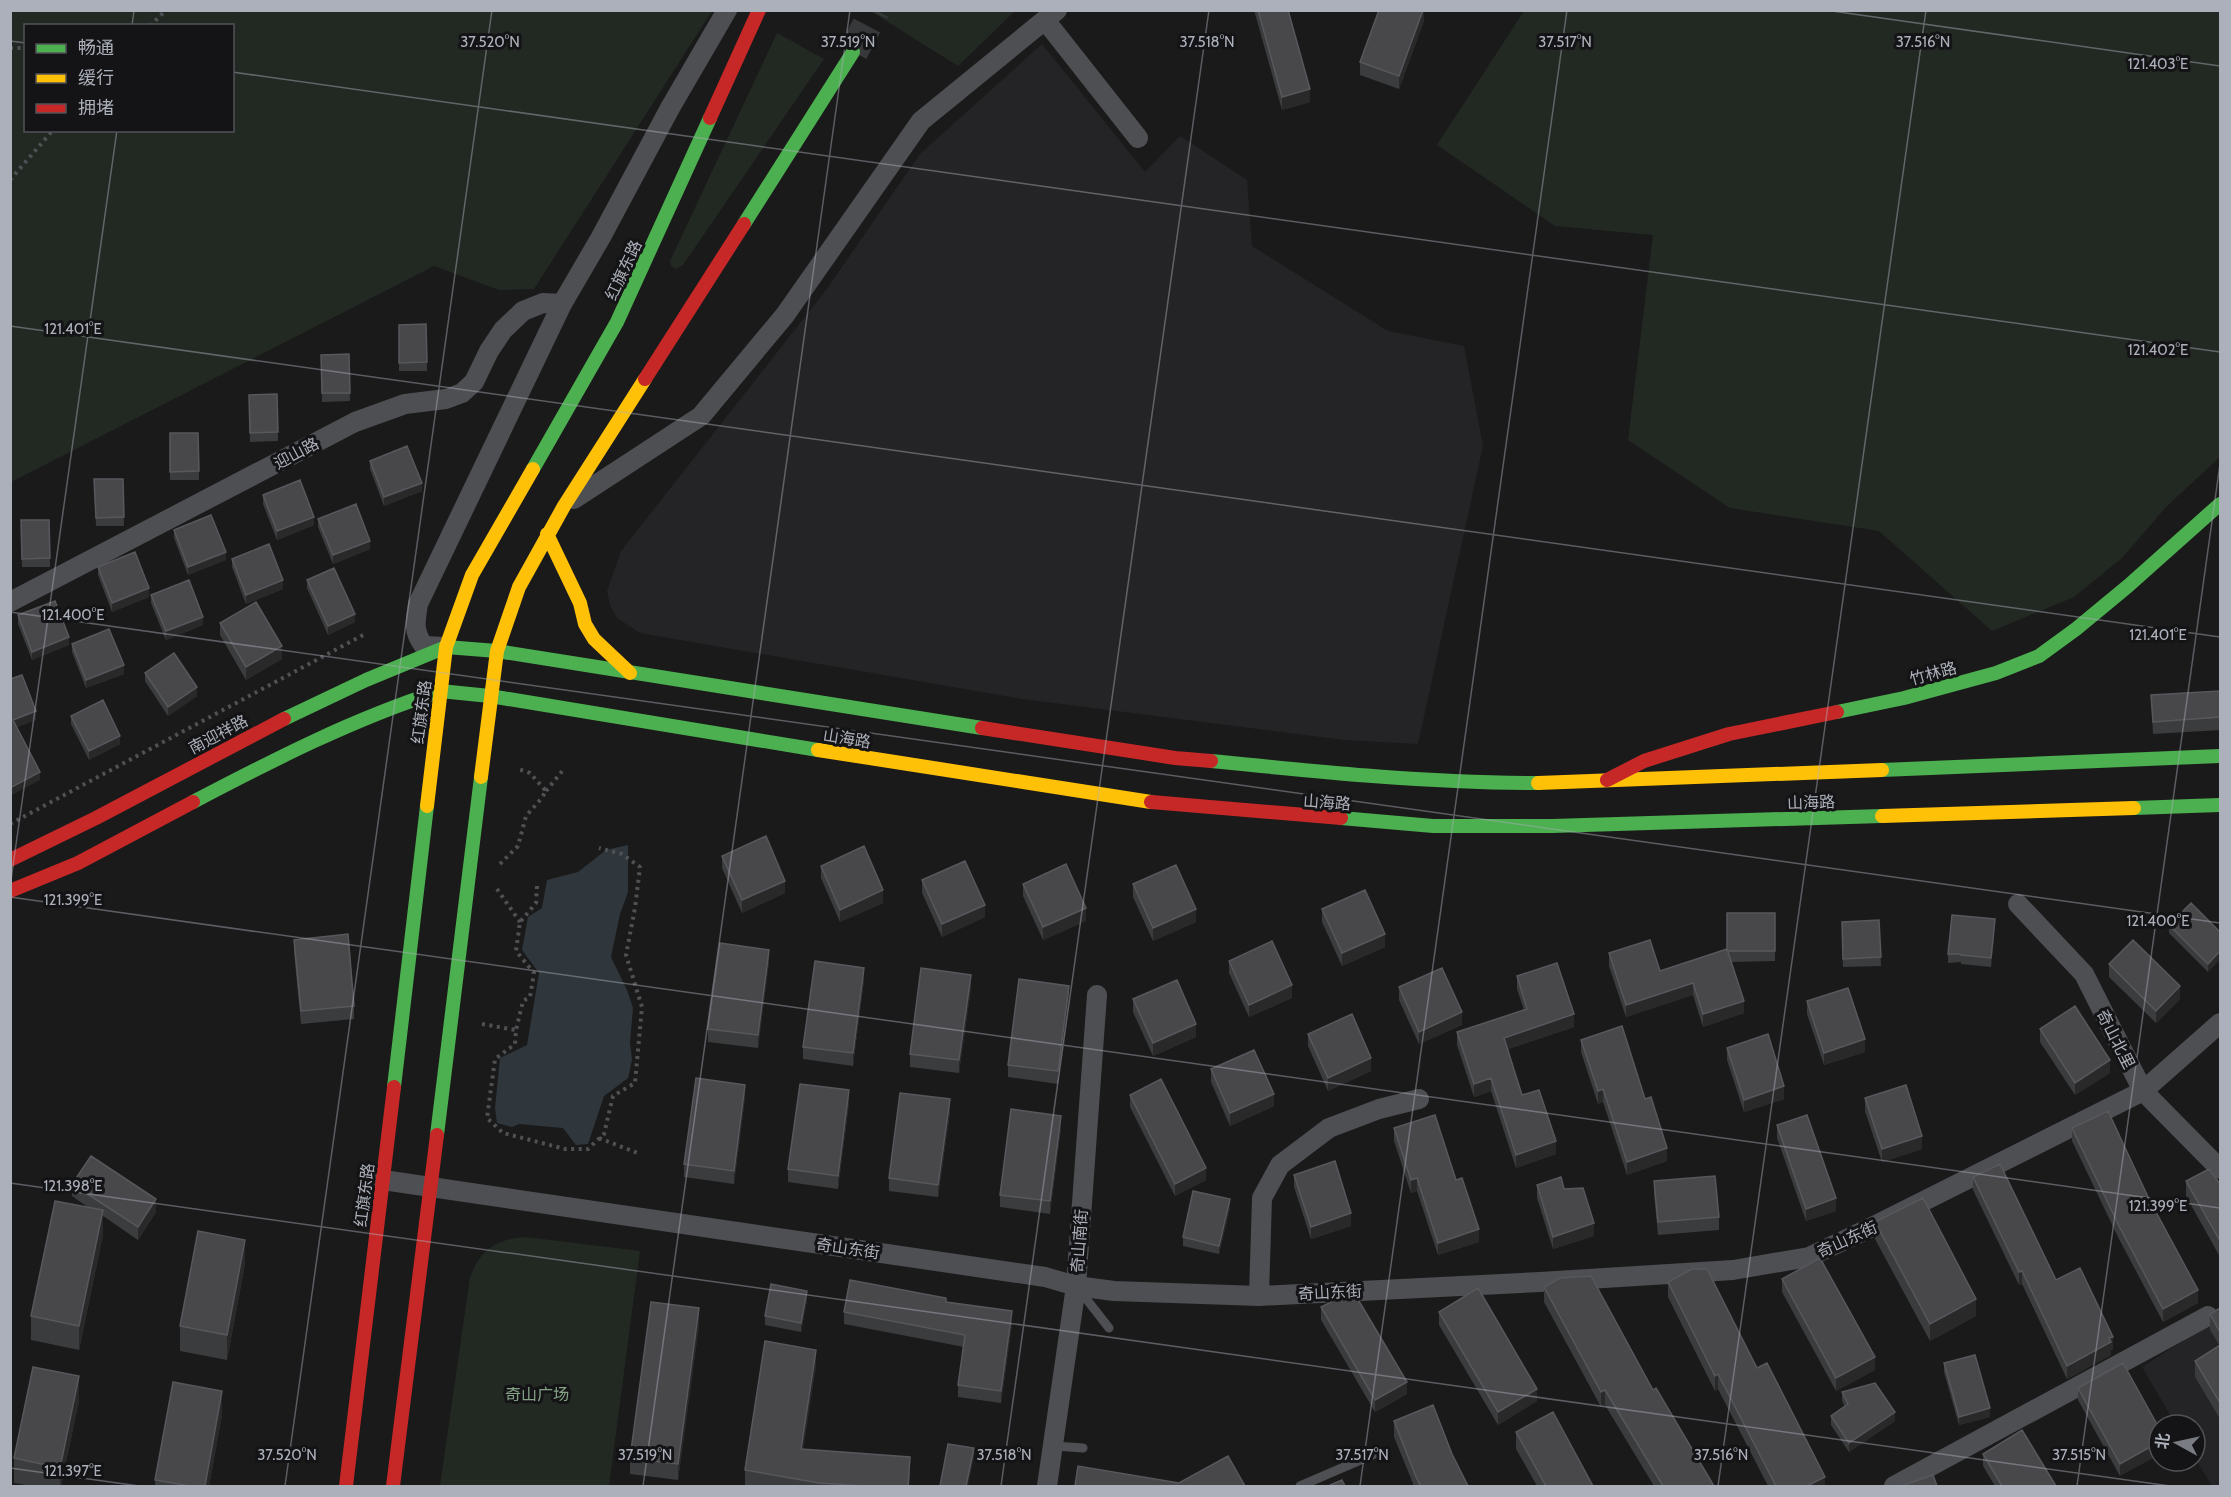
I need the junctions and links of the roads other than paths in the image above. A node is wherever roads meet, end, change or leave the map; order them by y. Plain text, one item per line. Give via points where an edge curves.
1 (727, 10) edge
2 (759, 10) edge
3 (1051, 15) edge
4 (853, 52) tunnel mouth
5 (1138, 138) dead end
6 (562, 304) junction
7 (2220, 504) edge
8 (564, 506) junction
9 (547, 534) junction
10 (10, 602) edge
11 (446, 647) junction
12 (497, 651) junction
13 (630, 673) junction
14 (440, 692) junction
15 (490, 696) junction
16 (2220, 756) edge
17 (1606, 780) junction
18 (2220, 805) edge
19 (10, 860) edge
20 (10, 891) edge
21 (2018, 903) dead end
22 (1097, 995) dead end
23 (2220, 1023) edge
24 (2143, 1091) junction
25 (1419, 1099) dead end
26 (2220, 1169) edge
27 (383, 1180) junction
28 (431, 1187) junction
29 (1076, 1286) junction
30 (1259, 1296) junction
31 (2208, 1316) edge
32 (1109, 1328) dead end
33 (1054, 1446) junction
34 (1083, 1448) dead end
35 (1379, 1452) dead end
36 (346, 1486) edge
37 (393, 1486) edge
38 (1047, 1486) edge
39 (1300, 1486) edge
40 (1894, 1486) edge

1 - 6 street
2 - 11 main road, 红旗东路 via 617,322 472,575
3 - 5 street
3 - 8 street via 921,121 786,315 701,416
4 - 8 main road
6 - 10 street, 迎山路 via 543,303 523,311 503,330 474,382 462,393 405,404 355,422
6 - 11 street via 418,604 416,635 424,646
7 - 17 main road, 竹林路 via 2128,586 2039,656 1996,673 1904,698 1729,734 1644,761
8 - 9 main road
9 - 12 main road via 513,602
9 - 13 main road via 580,603 585,624 594,639
11 - 12 main road, 山海路
11 - 14 main road, 红旗东路
11 - 19 main road, 南迎祥路 via 338,692
12 - 13 main road, 山海路
12 - 15 main road
13 - 17 main road, 山海路 via 1175,758 1462,783
14 - 15 main road, 山海路
14 - 20 main road via 354,723 50,877
14 - 27 main road, 红旗东路
15 - 18 main road, 山海路 via 1175,805 1433,826 1552,826
15 - 28 main road
16 - 17 main road, 山海路
21 - 24 street, 奇山北里 via 2084,974
22 - 29 street, 奇山南街
23 - 24 street, 奇山东街
24 - 26 street, 奇山北里
24 - 30 street, 奇山东街 via 1809,1257 1733,1269
25 - 30 street via 1329,1128 1280,1165 1262,1197
27 - 28 street, 奇山东街
27 - 36 main road, 红旗东路
28 - 29 street, 奇山东街 via 1045,1277
28 - 37 main road
29 - 30 street, 奇山东街
29 - 32 lane
29 - 33 street, 奇山南街
31 - 40 street
33 - 34 lane
33 - 38 street, 奇山南街
35 - 39 lane

